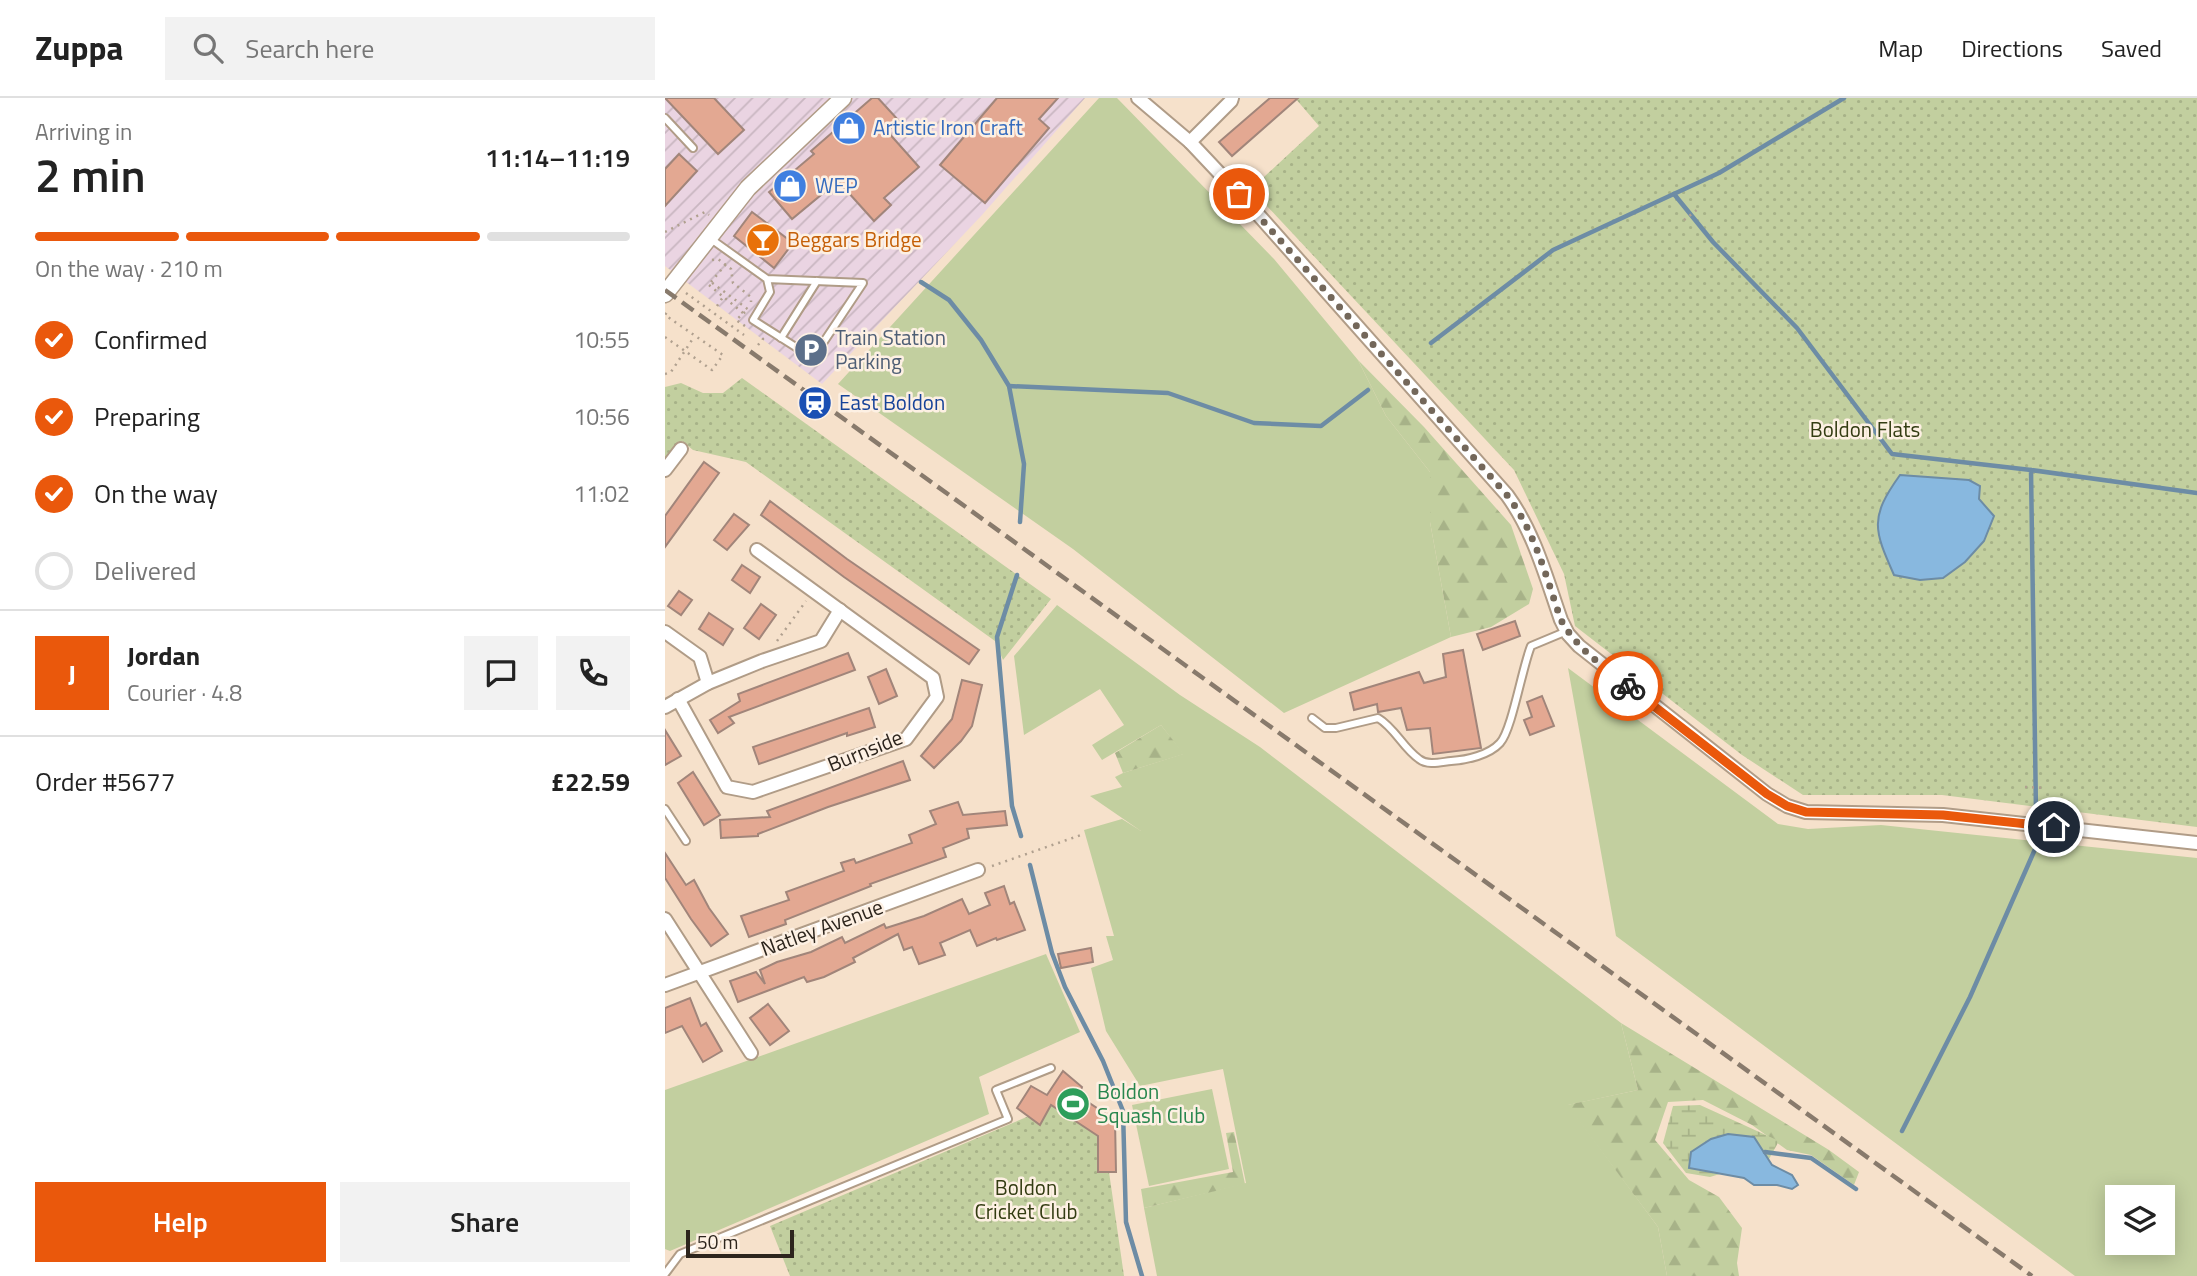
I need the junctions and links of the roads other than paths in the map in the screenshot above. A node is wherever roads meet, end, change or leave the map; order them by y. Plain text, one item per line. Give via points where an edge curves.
1 (843, 98) edge
2 (1137, 98) edge
3 (1232, 98) edge
4 (665, 118) edge
5 (1190, 142) junction
6 (692, 148) dead end
7 (709, 238) junction
8 (767, 279) junction
9 (817, 281) junction
10 (669, 299) edge
11 (781, 338) junction
12 (681, 449) dead end
13 (665, 470) edge
14 (757, 550) dead end
15 (840, 610) junction
16 (1567, 631) junction
17 (665, 632) edge
18 (708, 683) junction
19 (678, 699) junction
20 (665, 707) edge
21 (1312, 718) dead end
22 (665, 809) edge
23 (686, 841) dead end
24 (2197, 843) edge
25 (978, 870) road end
26 (665, 919) edge
27 (699, 973) junction
28 (665, 985) edge
29 (751, 1053) dead end
30 (1051, 1068) dead end
31 (665, 1274) edge

1 - 7 main road via 748,188
2 - 5 street
3 - 5 street
4 - 6 lane
5 - 16 street via 1520,511
7 - 8 lane
7 - 10 main road
8 - 9 lane
8 - 11 lane via 770,292 753,320
9 - 11 lane
9 - 11 lane via 863,283 813,358
12 - 13 street
14 - 15 street, Burnside
15 - 18 street via 821,641
15 - 19 street, Burnside via 933,678 937,697 906,739 753,792 727,787
16 - 21 lane via 1531,646 1506,735 1487,752 1428,763 1378,718 1336,728 1325,728
16 - 24 street via 1593,659 1787,806 1806,812 1943,815
17 - 18 street via 700,657
18 - 19 street
19 - 20 street
22 - 23 lane
25 - 27 street, Natley Avenue
26 - 27 street
27 - 28 street, Natley Avenue
27 - 29 street
30 - 31 lane via 996,1090 1008,1119 680,1254

